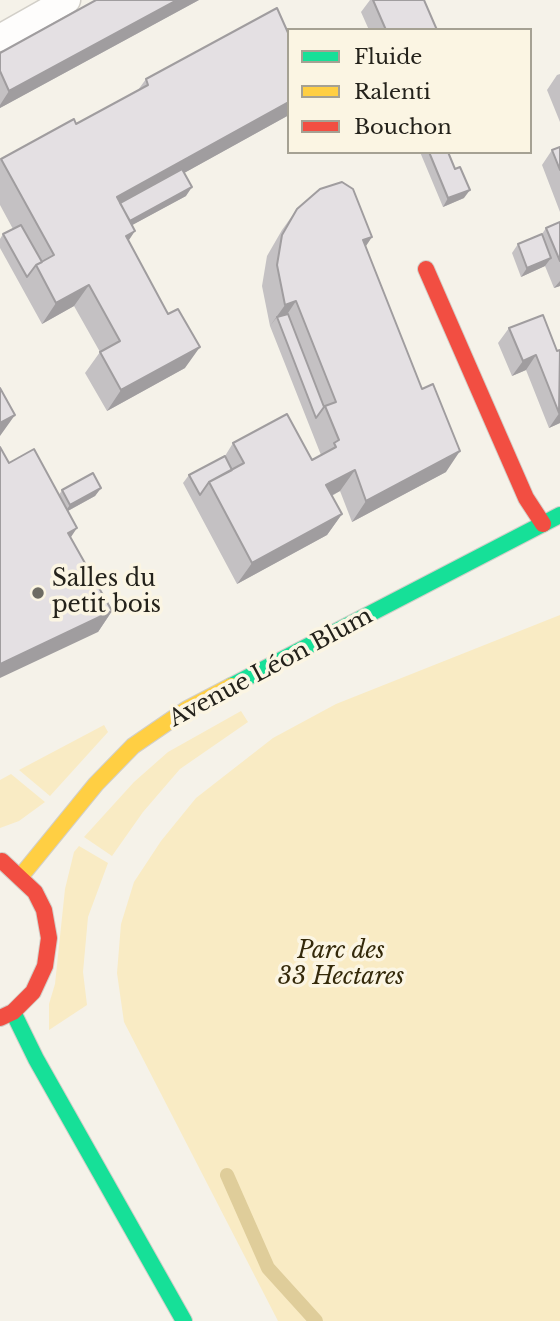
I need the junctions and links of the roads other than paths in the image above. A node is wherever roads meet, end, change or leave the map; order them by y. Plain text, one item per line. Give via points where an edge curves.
1 (67, 0) edge
2 (0, 37) edge
3 (426, 269) dead end
4 (560, 515) edge
5 (543, 524) junction
6 (0, 860) edge
7 (21, 876) junction
8 (6, 1015) edge
9 (184, 1321) edge

1 - 2 lane
3 - 5 main road via 526,498
4 - 5 main road, Avenue Léon Blum
5 - 7 main road, Avenue Léon Blum via 187,709 133,746
6 - 7 main road
7 - 8 main road via 44,910 49,938 37,983
8 - 9 main road via 36,1059

